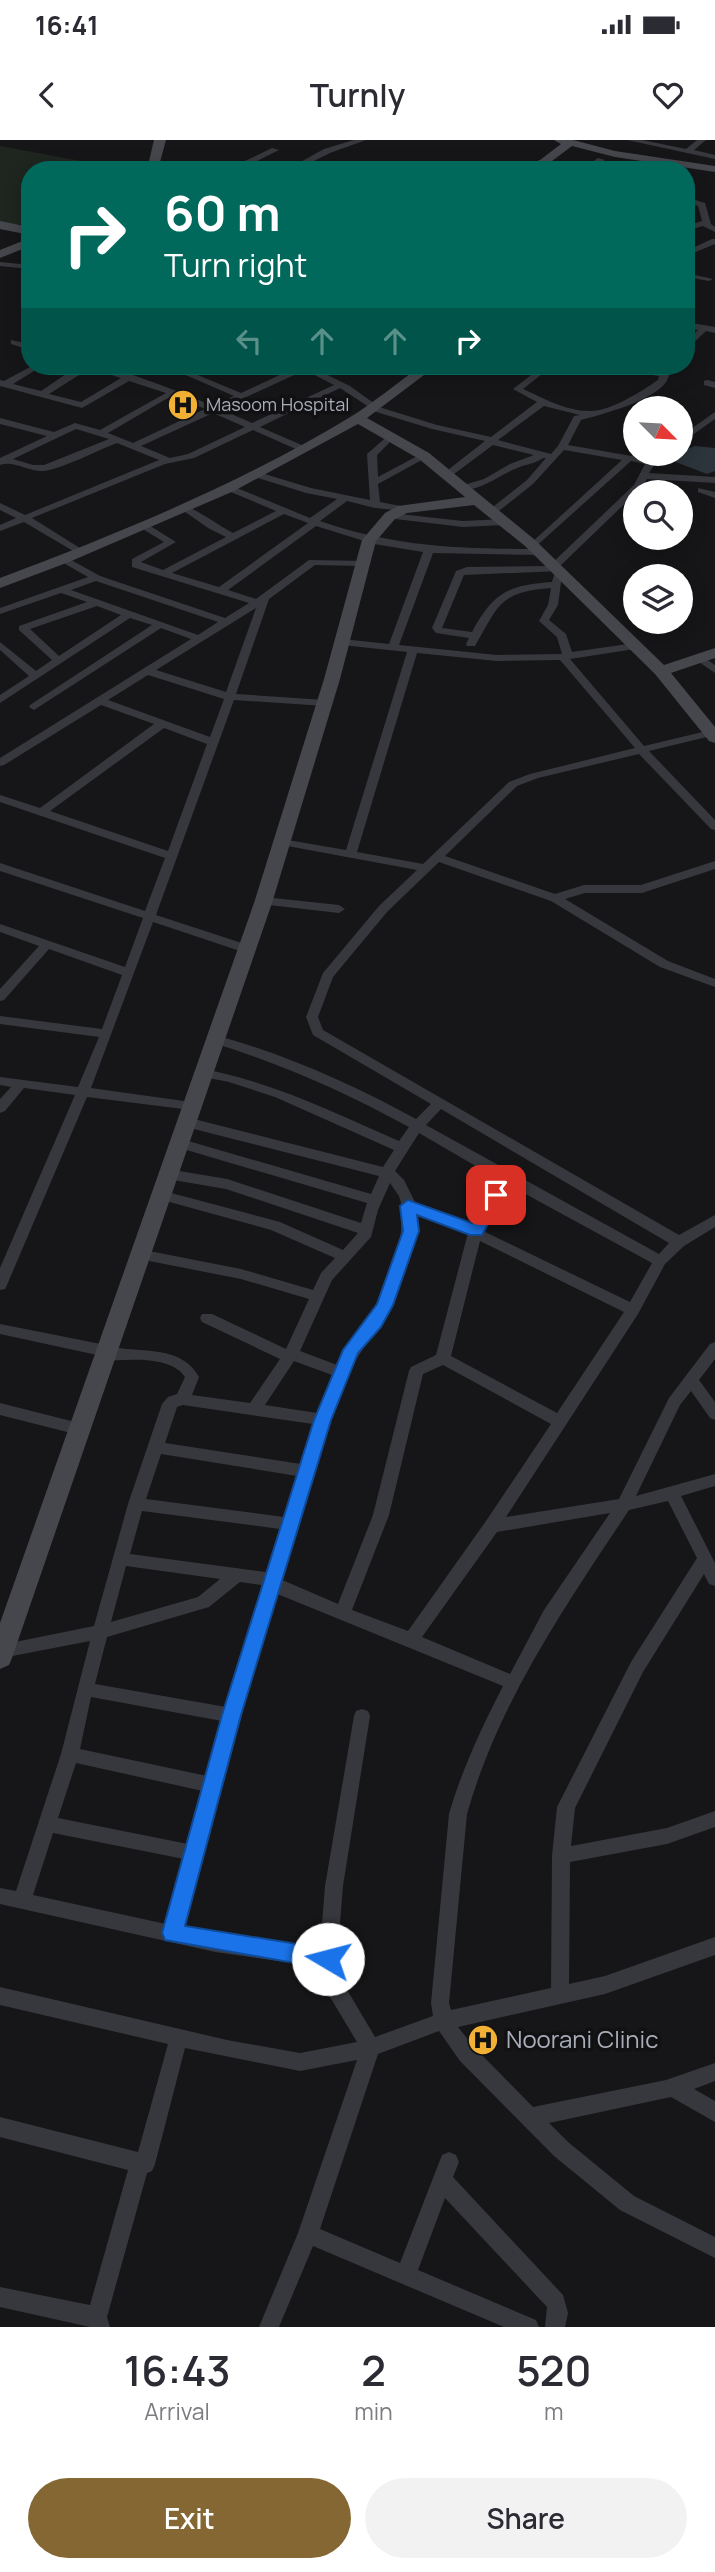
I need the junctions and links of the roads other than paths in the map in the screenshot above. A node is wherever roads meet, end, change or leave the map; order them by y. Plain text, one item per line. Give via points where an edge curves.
1 (160, 140) edge
2 (362, 140) edge
3 (631, 140) edge
4 (702, 140) edge
5 (567, 141) edge
6 (275, 150) dead end
7 (687, 152) junction
8 (715, 158) edge
9 (156, 161) edge
10 (251, 161) edge
11 (308, 161) edge
12 (543, 161) edge
13 (641, 161) edge
14 (695, 168) edge
15 (715, 169) edge
16 (695, 202) edge
17 (706, 222) junction
18 (695, 226) edge
19 (0, 228) edge
20 (715, 230) edge
21 (21, 232) edge
22 (715, 242) edge
23 (21, 246) edge
24 (697, 250) joint
25 (0, 254) edge
26 (715, 254) edge
27 (0, 264) edge
28 (21, 266) edge
29 (695, 277) edge
30 (709, 279) dead end
31 (695, 326) edge
32 (704, 328) junction
33 (715, 330) edge
34 (695, 338) edge
35 (14, 342) dead end
36 (21, 344) edge
37 (21, 374) edge
38 (73, 375) edge
39 (123, 375) edge
40 (190, 375) edge
41 (285, 375) edge
42 (321, 375) edge
43 (417, 375) edge
44 (537, 375) edge
45 (664, 375) edge
46 (129, 377) junction
47 (2, 384) edge
48 (340, 385) junction
49 (173, 392) junction
50 (41, 395) junction
51 (240, 396) junction
52 (544, 402) junction
53 (374, 408) junction
54 (211, 409) junction
55 (589, 414) junction
56 (715, 415) edge
57 (358, 418) junction
58 (0, 421) edge
59 (252, 426) junction
60 (693, 431) edge
61 (101, 433) junction
62 (54, 435) junction
63 (391, 436) junction
64 (118, 439) junction
65 (491, 441) junction
66 (133, 446) junction
67 (562, 447) junction
68 (301, 448) junction
69 (542, 454) junction
70 (424, 456) junction
71 (553, 457) junction
72 (623, 457) edge
73 (3, 459) edge
74 (168, 460) junction
75 (623, 464) edge
76 (649, 466) edge
77 (255, 474) junction
78 (447, 475) junction
79 (644, 475) junction
80 (715, 480) edge
81 (373, 483) junction
82 (229, 488) junction
83 (701, 490) dead end
84 (715, 495) edge
85 (345, 498) junction
86 (477, 500) junction
87 (0, 506) edge
88 (184, 507) junction
89 (285, 510) junction
90 (389, 510) junction
91 (26, 519) junction
92 (314, 522) junction
93 (504, 522) junction
94 (144, 526) junction
95 (0, 528) edge
96 (233, 537) junction
97 (369, 540) junction
98 (429, 549) junction
99 (536, 549) junction
100 (80, 552) junction
101 (64, 559) junction
102 (362, 563) junction
103 (556, 573) junction
104 (163, 574) junction
105 (96, 578) junction
106 (0, 583) edge
107 (61, 590) junction
108 (220, 591) junction
109 (260, 600) junction
110 (96, 603) junction
111 (0, 611) edge
112 (129, 614) junction
113 (224, 621) junction
114 (159, 625) junction
115 (475, 636) junction
116 (198, 638) junction
117 (342, 642) junction
118 (0, 645) edge
119 (635, 646) junction
120 (393, 648) junction
121 (413, 650) junction
122 (465, 655) junction
123 (708, 655) edge
124 (565, 657) junction
125 (59, 661) junction
126 (715, 670) edge
127 (147, 671) junction
128 (661, 671) junction
129 (36, 676) junction
130 (230, 697) junction
131 (0, 700) edge
132 (101, 701) junction
133 (325, 703) junction
134 (34, 707) dead end
135 (163, 723) junction
136 (713, 736) edge
137 (213, 742) junction
138 (642, 750) junction
139 (0, 762) edge
140 (0, 798) edge
141 (41, 812) junction
142 (715, 827) edge
143 (282, 842) junction
144 (351, 854) junction
145 (172, 856) junction
146 (436, 857) junction
147 (715, 865) edge
148 (0, 867) edge
149 (425, 868) junction
150 (555, 898) junction
151 (264, 901) junction
152 (339, 909) dead end
153 (150, 918) junction
154 (0, 928) edge
155 (47, 944) junction
156 (247, 949) junction
157 (129, 973) junction
158 (715, 983) edge
159 (0, 997) edge
160 (0, 1020) edge
161 (106, 1034) junction
162 (215, 1040) junction
163 (203, 1073) junction
164 (0, 1081) edge
165 (20, 1083) junction
166 (83, 1091) junction
167 (438, 1104) junction
168 (0, 1108) edge
169 (189, 1114) junction
170 (418, 1126) junction
171 (178, 1143) junction
172 (402, 1148) junction
173 (387, 1172) junction
174 (167, 1174) junction
175 (506, 1177) junction
176 (160, 1195) junction
177 (376, 1200) junction
178 (408, 1206) junction
179 (713, 1224) edge
180 (366, 1230) junction
181 (475, 1232) junction
182 (679, 1242) junction
183 (139, 1254) junction
184 (5, 1256) edge
185 (346, 1256) junction
186 (660, 1261) junction
187 (0, 1285) edge
188 (317, 1296) junction
189 (633, 1310) junction
190 (207, 1318) dead end
191 (0, 1329) edge
192 (715, 1348) edge
193 (105, 1353) junction
194 (290, 1356) junction
195 (443, 1358) junction
196 (341, 1372) junction
197 (691, 1379) junction
198 (183, 1399) junction
199 (0, 1409) edge
200 (253, 1411) junction
201 (715, 1415) edge
202 (323, 1420) junction
203 (560, 1422) junction
204 (79, 1429) junction
205 (155, 1447) junction
206 (306, 1471) junction
207 (715, 1480) edge
208 (672, 1493) junction
209 (625, 1503) junction
210 (136, 1504) junction
211 (289, 1524) junction
212 (492, 1526) junction
213 (120, 1559) junction
214 (705, 1559) junction
215 (237, 1575) junction
216 (715, 1579) edge
217 (271, 1582) junction
218 (343, 1613) junction
219 (100, 1632) junction
220 (411, 1640) junction
221 (1, 1655) edge
222 (514, 1683) junction
223 (85, 1689) junction
224 (232, 1715) junction
225 (362, 1716) dead end
226 (70, 1754) junction
227 (213, 1785) junction
228 (715, 1819) edge
229 (47, 1824) junction
230 (195, 1853) junction
231 (561, 1856) junction
232 (0, 1896) edge
233 (22, 1901) junction
234 (173, 1933) junction
235 (715, 1946) edge
236 (328, 1959) junction
237 (560, 1995) junction
238 (0, 1996) edge
239 (443, 2021) junction
240 (178, 2037) junction
241 (371, 2048) junction
242 (715, 2072) edge
243 (673, 2087) junction
244 (715, 2112) edge
245 (529, 2117) junction
246 (0, 2127) edge
247 (140, 2163) junction
248 (308, 2234) junction
249 (715, 2248) edge
250 (405, 2276) junction
251 (0, 2297) edge
252 (99, 2322) edge
253 (269, 2327) edge
254 (529, 2327) edge
255 (555, 2327) edge

1 - 9 street
2 - 11 street
3 - 7 street
4 - 7 street
5 - 12 street
5 - 13 street
6 - 10 street
7 - 8 street
14 - 15 street
16 - 17 street via 702,205
17 - 18 street
17 - 20 street
19 - 21 street
22 - 24 street
23 - 25 street
24 - 26 street
27 - 28 street
29 - 30 street
31 - 32 street
32 - 33 street
32 - 34 street
35 - 36 street
37 - 47 street
38 - 50 street
39 - 46 street
40 - 51 street
41 - 51 street
42 - 48 street
43 - 53 street
44 - 52 street via 517,388
45 - 55 street via 659,385 640,396
46 - 49 street
46 - 50 street via 82,405
47 - 50 street
48 - 53 street
48 - 59 street
49 - 54 street
49 - 61 street
51 - 54 street
52 - 55 street
52 - 65 street
53 - 57 street
53 - 65 street
54 - 59 street
54 - 66 street
55 - 67 street via 577,418
56 - 60 street
57 - 63 street
57 - 68 street
58 - 62 street
59 - 68 street
59 - 74 street via 191,456
61 - 62 street via 75,426
61 - 64 street
62 - 73 street
63 - 70 street
63 - 81 street via 372,454
64 - 66 street
64 - 73 street via 45,468
65 - 69 street
65 - 78 street
66 - 74 street
67 - 71 street
67 - 72 street
68 - 77 street
69 - 71 street
69 - 86 street via 487,481
70 - 78 street
70 - 81 street
71 - 86 street via 530,482
74 - 91 street
75 - 99 street
76 - 79 street
77 - 82 street
77 - 85 street
78 - 86 street
79 - 80 street
79 - 103 street
81 - 90 street
82 - 88 street
82 - 89 street
83 - 84 street
85 - 90 street
85 - 92 street
86 - 90 street
86 - 93 street
87 - 91 street
88 - 94 street
88 - 96 street
89 - 92 street
89 - 96 street
90 - 93 street via 463,524
90 - 97 street
91 - 95 street
91 - 100 street
92 - 97 street
92 - 108 street
93 - 99 street
94 - 100 street
94 - 104 street via 172,542 134,563
96 - 104 street
97 - 98 street
97 - 102 street
98 - 99 street
98 - 120 street
99 - 103 street
100 - 101 street
101 - 105 street
101 - 106 street
102 - 109 street via 317,561
102 - 117 street
103 - 115 street via 506,592
103 - 115 street via 460,573 437,628
103 - 119 street
103 - 124 street via 554,605 544,621 562,636
104 - 108 street
105 - 107 street
105 - 113 street
107 - 110 street
107 - 111 street
108 - 109 street
109 - 113 street
109 - 130 street
110 - 112 street
110 - 125 street via 23,628
112 - 114 street
112 - 125 street
113 - 116 street
114 - 116 street
114 - 134 street
115 - 122 street
116 - 127 street
117 - 120 street
117 - 133 street
118 - 129 street
119 - 124 street
119 - 128 street
120 - 121 street
121 - 122 street
121 - 144 street
122 - 124 street
123 - 126 street
123 - 128 street
124 - 138 street
125 - 129 street
127 - 130 street
127 - 132 street
128 - 136 street
129 - 131 street
130 - 133 street
130 - 137 street
132 - 135 street
132 - 139 street
133 - 143 street
135 - 137 street
135 - 141 street
136 - 138 street
137 - 145 street
138 - 142 street
138 - 146 street via 522,779
140 - 141 street
141 - 145 street
143 - 144 street
143 - 151 street
144 - 149 street
145 - 153 street
146 - 149 street
146 - 150 street
147 - 150 street via 642,889 584,889
148 - 153 street
149 - 167 street via 383,909 327,976 312,1017 317,1032
150 - 158 street via 657,961
151 - 152 street
151 - 156 street
153 - 156 street
153 - 157 street
154 - 155 street
155 - 157 street
155 - 159 street
156 - 162 street
157 - 161 street
160 - 161 street
161 - 166 street
162 - 163 street
162 - 170 street via 309,1072
163 - 169 street
163 - 172 street via 260,1086
164 - 165 street
165 - 166 street
165 - 168 street
166 - 169 street
166 - 184 street
167 - 170 street
167 - 182 street
169 - 171 street
169 - 173 street
170 - 172 street
170 - 175 street
171 - 174 street
171 - 177 street
172 - 173 street
173 - 177 street
173 - 178 street via 404,1188
174 - 176 street
174 - 180 street via 227,1184
175 - 181 street
175 - 186 street
176 - 183 street
176 - 185 street via 275,1226
177 - 180 street
178 - 181 street
178 - 196 street via 411,1231 385,1305 351,1350
179 - 182 street
180 - 185 street
181 - 189 street
181 - 195 street
182 - 186 street
183 - 188 street via 241,1274
183 - 193 street
184 - 187 street
185 - 188 street via 326,1277
186 - 189 street
188 - 194 street
189 - 203 street
190 - 194 street
191 - 193 street
192 - 197 street
193 - 198 street via 161,1358 186,1367 192,1377
193 - 204 street
194 - 196 street
194 - 200 street
195 - 203 street
195 - 218 street via 416,1371 380,1515
196 - 202 street
197 - 201 street
197 - 209 street via 674,1402
198 - 200 street
198 - 205 street via 170,1404
199 - 204 street
200 - 202 street
202 - 206 street
203 - 212 street
204 - 221 street
205 - 206 street
205 - 210 street
206 - 211 street
207 - 208 street
208 - 209 street
208 - 214 street
209 - 212 street
209 - 222 street via 550,1615
210 - 211 street
210 - 213 street
211 - 217 street
212 - 220 street
213 - 215 street
213 - 219 street
214 - 216 street
214 - 231 street via 637,1667 566,1807
215 - 217 street
215 - 219 street via 203,1602
217 - 218 street
217 - 224 street
218 - 220 street
219 - 221 street
219 - 223 street
220 - 222 street
222 - 239 street via 492,1724 458,1814 440,2003
223 - 224 street
223 - 226 street
224 - 227 street
225 - 236 street via 334,1886
226 - 227 street
226 - 229 street
227 - 230 street
228 - 231 street via 667,1836
229 - 230 street
229 - 233 street
230 - 234 street
231 - 237 street
232 - 233 street
233 - 234 street
234 - 236 street
235 - 237 street via 605,1985
236 - 241 street via 334,1986
237 - 239 street
238 - 240 street
239 - 241 street
239 - 245 street via 467,2054
240 - 241 street via 300,2062
240 - 247 street via 145,2164
241 - 248 street
242 - 243 street
243 - 244 street
243 - 245 street
245 - 249 street via 627,2203
246 - 247 street
247 - 252 street
248 - 250 street
248 - 253 street
250 - 254 street
250 - 255 street via 445,2171 556,2302
251 - 252 street

